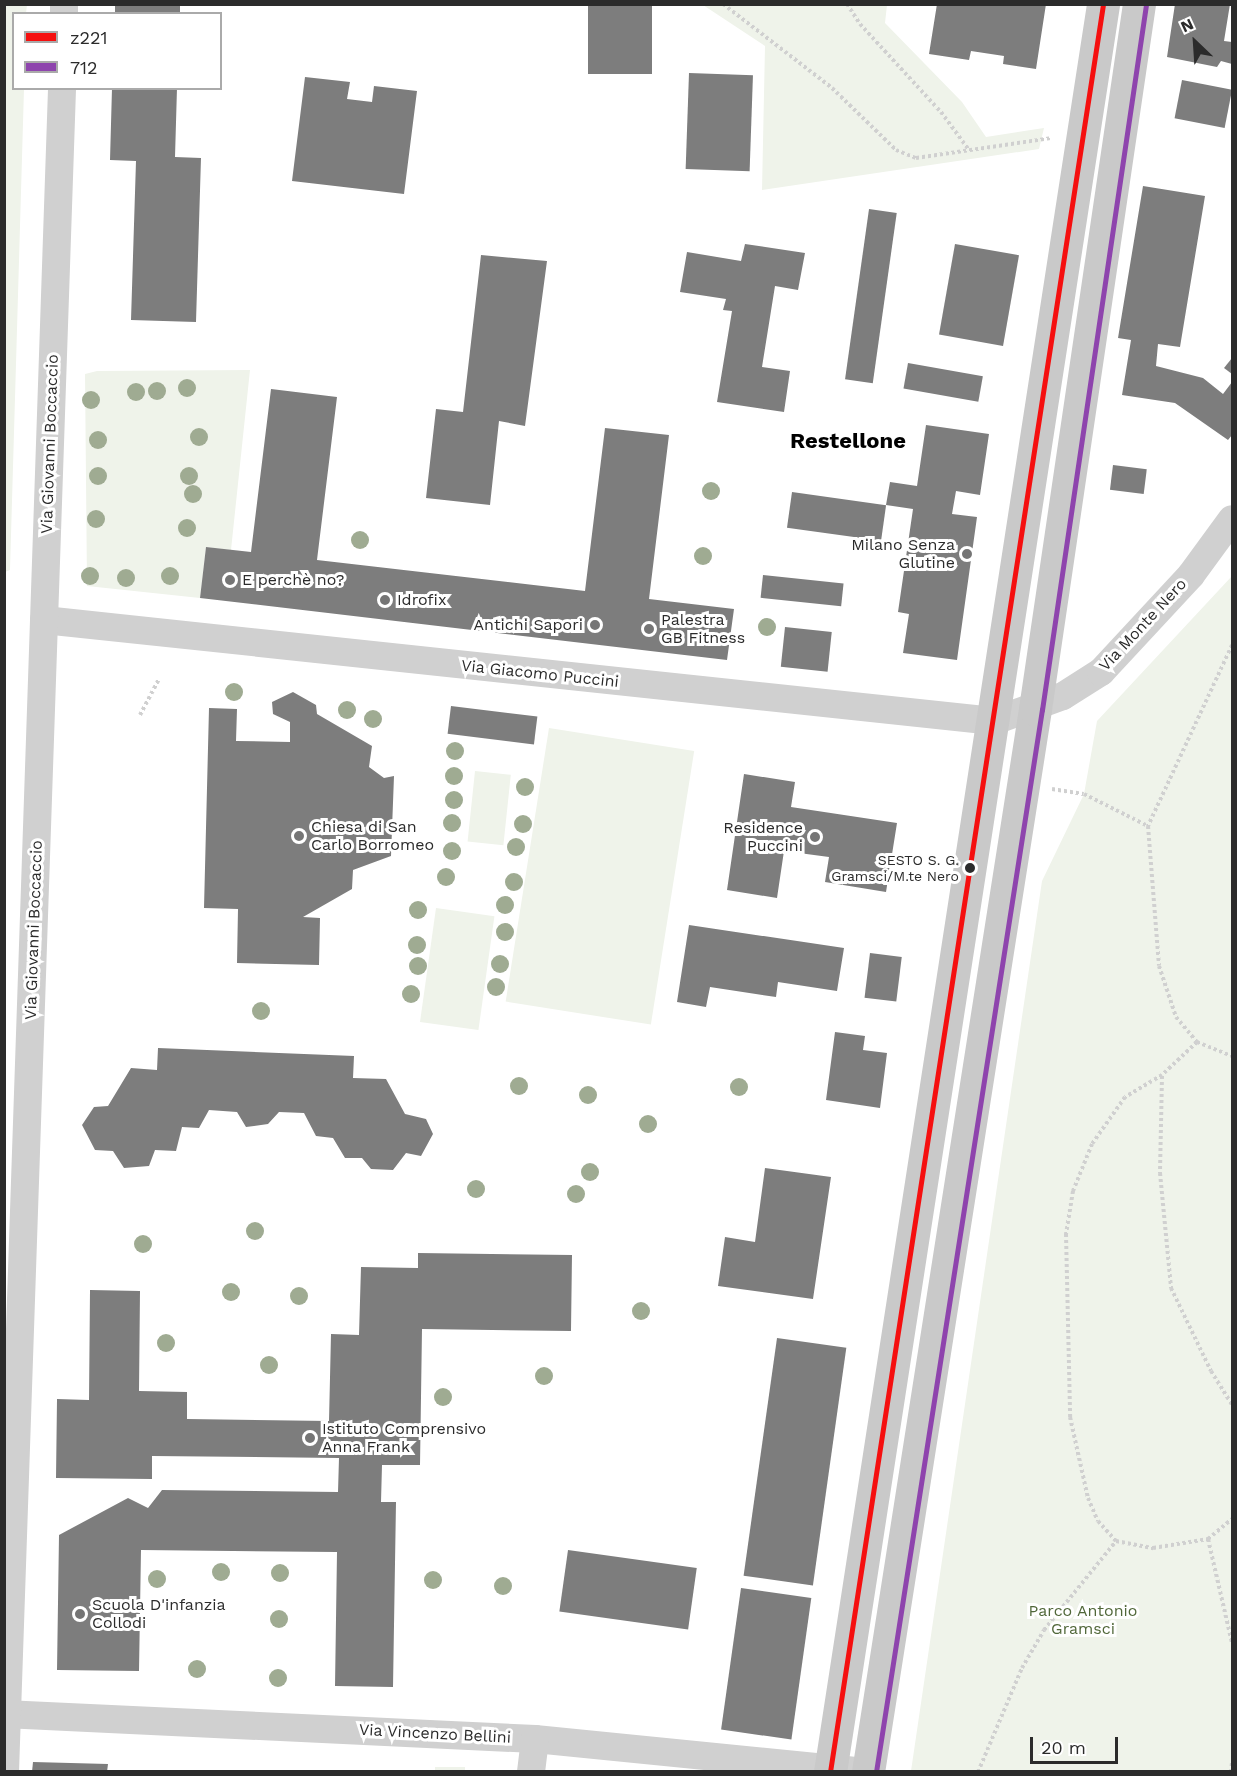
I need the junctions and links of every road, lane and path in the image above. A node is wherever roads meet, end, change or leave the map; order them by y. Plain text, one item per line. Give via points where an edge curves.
1 (723, 4) edge
2 (847, 4) edge
3 (1103, 4) edge
4 (1139, 4) edge
5 (62, 90) edge
6 (1055, 137) dead end
7 (969, 150) junction
8 (1233, 519) edge
9 (44, 620) junction
10 (1233, 645) edge
11 (159, 679) dead end
12 (1035, 709) junction
13 (140, 715) dead end
14 (994, 721) junction
15 (1046, 788) dead end
16 (1148, 826) junction
17 (1197, 1042) junction
18 (1233, 1056) edge
19 (1162, 1075) junction
20 (1233, 1404) edge
21 (1233, 1519) edge
22 (1209, 1539) junction
23 (1116, 1541) junction
24 (1233, 1643) edge
25 (6, 1714) edge
26 (535, 1739) junction
27 (1233, 1762) edge
28 (831, 1769) edge
29 (5, 1772) edge
30 (531, 1772) edge
31 (863, 1772) edge
32 (868, 1772) edge
33 (978, 1772) edge
34 (1231, 1772) edge

1 - 7 path via 832,88 896,150 916,158
2 - 7 path
3 - 14 main road
4 - 12 main road
5 - 9 street, Via Giovanni Boccaccio
6 - 7 path
8 - 12 street, Via Monte Nero via 1191,575 1101,672
9 - 14 street, Via Giacomo Puccini
9 - 25 street, Via Giovanni Boccaccio
10 - 16 path
11 - 13 path
12 - 14 street, Via Giacomo Puccini
12 - 32 main road
14 - 28 main road
15 - 16 path via 1084,794
16 - 17 path via 1159,966 1176,1017
17 - 18 path
17 - 19 path
19 - 20 path via 1160,1173 1172,1288 1211,1371
19 - 23 path via 1125,1097 1092,1143 1073,1191 1066,1233 1070,1417 1088,1498 1098,1521
21 - 22 path
22 - 23 path via 1153,1548
22 - 24 path
23 - 33 path via 1044,1630 1022,1668
25 - 26 street, Via Vincenzo Bellini
25 - 29 street, Via Giovanni Boccaccio
26 - 28 street, Via Vincenzo Bellini
26 - 30 street
27 - 34 path
28 - 31 street, Via Vincenzo Bellini

